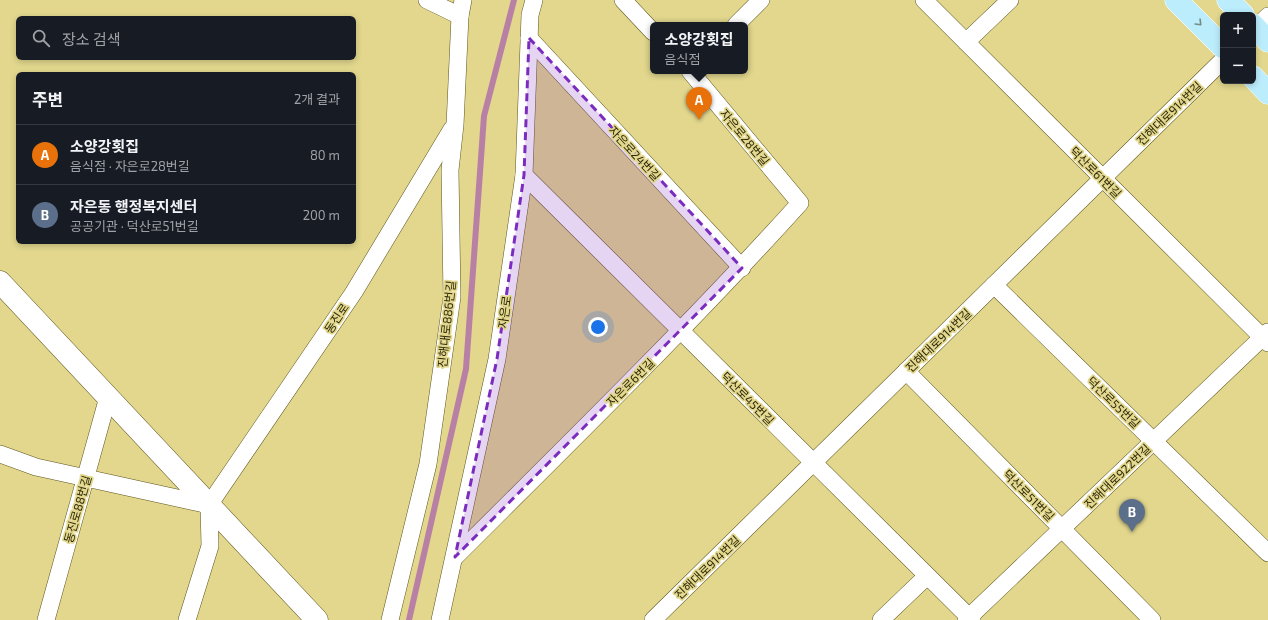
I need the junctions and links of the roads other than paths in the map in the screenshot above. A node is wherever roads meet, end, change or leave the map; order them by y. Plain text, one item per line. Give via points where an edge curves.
1 (427, 0) edge
2 (534, 0) edge
3 (622, 0) edge
4 (761, 0) edge
5 (924, 0) edge
6 (1010, 0) edge
7 (1176, 0) edge
8 (1228, 0) edge
9 (462, 8) edge
10 (739, 22) edge
11 (1257, 26) edge
12 (650, 29) edge
13 (529, 38) junction
14 (966, 42) junction
15 (1220, 44) edge
16 (1220, 63) edge
17 (692, 74) edge
18 (1256, 80) edge
19 (1268, 93) edge
20 (455, 125) junction
21 (524, 175) junction
22 (1103, 178) junction
23 (800, 203) joint
24 (742, 268) junction
25 (0, 282) edge
26 (994, 285) junction
27 (680, 331) junction
28 (1266, 338) edge
29 (906, 371) junction
30 (108, 397) junction
31 (1154, 441) junction
32 (0, 454) edge
33 (813, 463) junction
34 (86, 477) junction
35 (209, 505) junction
36 (1062, 529) junction
37 (1268, 553) edge
38 (455, 557) junction
39 (927, 576) junction
40 (969, 619) edge
41 (46, 620) edge
42 (188, 620) edge
43 (317, 620) edge
44 (390, 620) edge
45 (440, 620) edge
46 (653, 620) edge
47 (881, 620) edge
48 (1152, 620) edge

1 - 9 street
2 - 13 street, 자은로 via 530,15
3 - 12 street
4 - 10 street
5 - 14 street, 덕산로61번길
6 - 14 street
7 -> 15 main road
8 - 11 main road
9 - 20 street, 진해대로886번길
13 - 21 street, 자은로
13 - 24 street, 자은로24번길
14 - 22 street, 덕산로61번길
16 - 22 street, 진해대로914번길
17 - 23 street, 자은로28번길
18 - 19 main road
20 - 35 street, 동진로 via 354,292
20 - 44 street, 진해대로886번길 via 450,170 452,297 428,464
21 - 27 street, 덕산로45번길
21 - 38 street, 자은로 via 497,359
22 - 26 street, 진해대로914번길
22 - 28 street, 덕산로61번길
23 - 24 street, 자은로6번길
24 - 27 street, 자은로6번길
25 - 30 street
26 - 29 street, 진해대로914번길
26 - 31 street, 덕산로55번길
27 - 33 street, 덕산로45번길
27 - 38 street, 자은로6번길
28 - 31 street, 진해대로922번길
29 - 33 street, 진해대로914번길
29 - 36 street, 덕산로51번길
30 - 34 street, 동진로88번길
30 - 35 street
31 - 36 street, 진해대로922번길
31 - 37 street, 덕산로55번길
32 - 34 street via 36,467
33 - 39 street, 덕산로45번길
33 - 46 street, 진해대로914번길
34 - 35 street
34 - 41 street, 동진로88번길
35 - 42 street via 210,546
35 - 43 street
36 - 40 street, 진해대로922번길
36 - 48 street, 덕산로51번길
38 - 45 street, 자은로
39 - 40 street, 덕산로45번길
39 - 47 street

